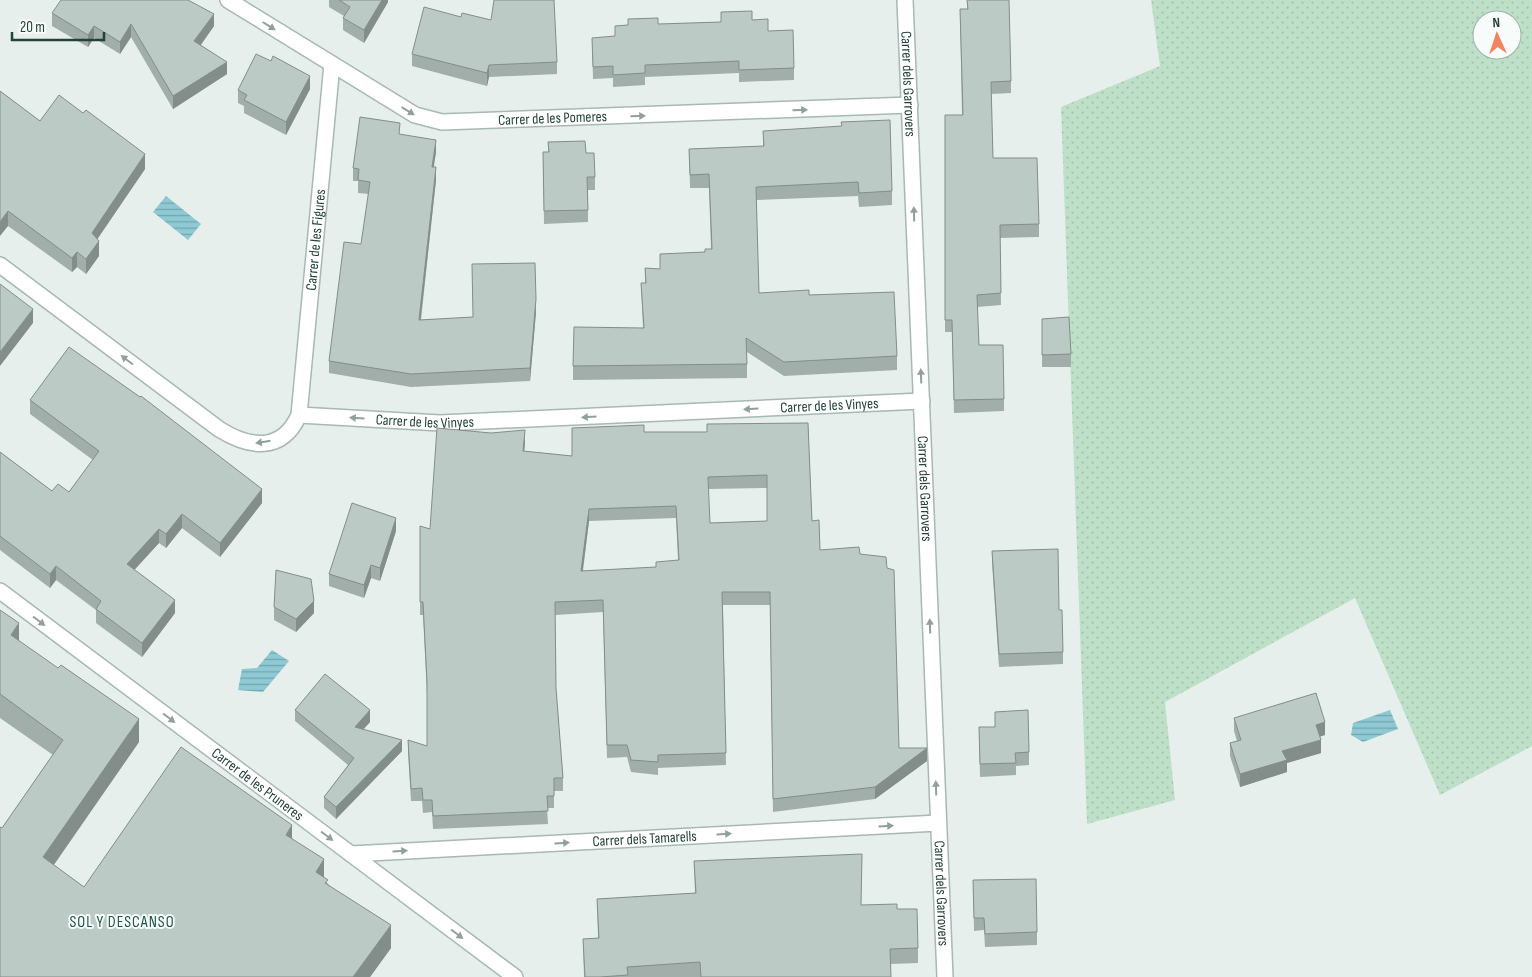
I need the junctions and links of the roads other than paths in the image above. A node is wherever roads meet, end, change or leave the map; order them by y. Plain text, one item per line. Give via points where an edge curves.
1 (228, 0) edge
2 (904, 0) edge
3 (332, 64) junction
4 (910, 105) junction
5 (0, 265) edge
6 (922, 401) junction
7 (299, 415) junction
8 (0, 592) edge
9 (938, 823) junction
10 (351, 854) junction
11 (515, 977) edge
12 (945, 977) edge

1 -> 3 street, Carrer de les Pomeres
2 - 4 street, Carrer dels Garrovers
3 -> 4 street, Carrer de les Pomeres via 415,115 442,122
3 - 7 street, Carrer de les Figures
6 -> 4 street, Carrer dels Garrovers
7 -> 5 street via 292,429 281,438 258,444 238,441
6 -> 7 street, Carrer de les Vinyes via 440,423
9 -> 6 street, Carrer dels Garrovers
8 -> 10 street, Carrer de les Pruneres
10 -> 9 street, Carrer dels Tamarells
9 - 12 street, Carrer dels Garrovers
10 -> 11 street, Carrer de les Pruneres

